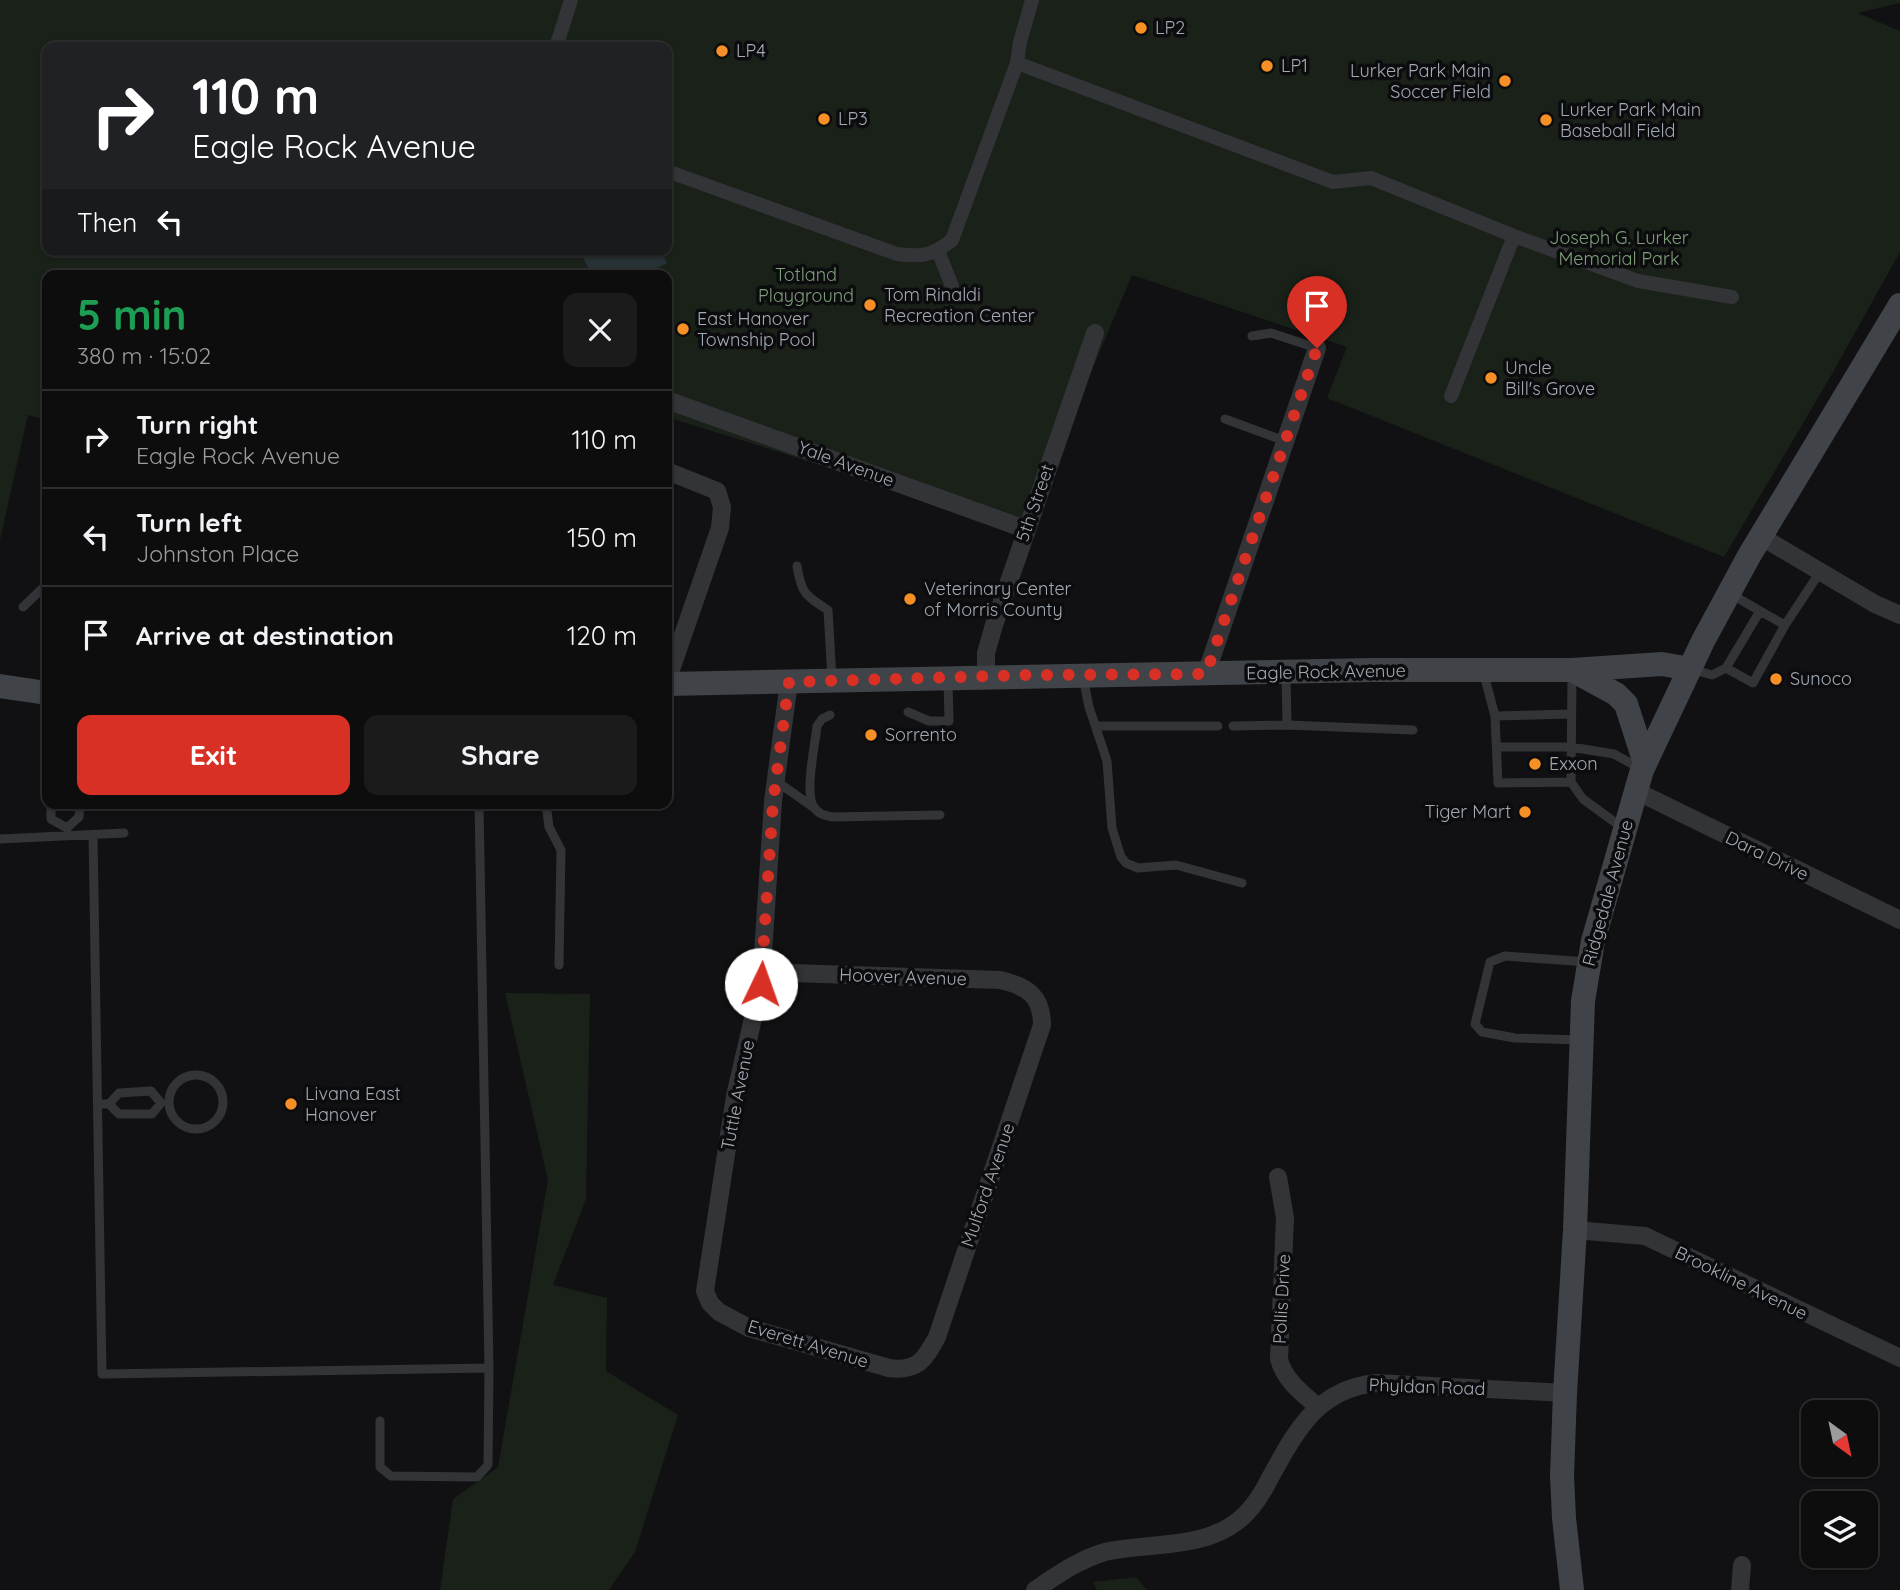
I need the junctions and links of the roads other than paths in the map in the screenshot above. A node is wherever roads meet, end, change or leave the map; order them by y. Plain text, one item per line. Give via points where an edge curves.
1 (571, 0) edge
2 (1032, 0) edge
3 (558, 42) edge
4 (1017, 64) junction
5 (672, 173) edge
6 (1514, 236) junction
7 (938, 251) junction
8 (952, 286) dead end
9 (1732, 298) dead end
10 (1900, 305) edge
11 (1094, 333) dead end
12 (1252, 336) dead end
13 (1317, 348) joint
14 (1451, 397) dead end
15 (672, 402) edge
16 (1224, 419) dead end
17 (1285, 441) junction
18 (672, 473) edge
19 (1025, 529) junction
20 (1760, 536) junction
21 (797, 566) dead end
22 (1820, 572) junction
23 (42, 589) edge
24 (1729, 593) junction
25 (23, 607) dead end
26 (1760, 611) junction
27 (1900, 615) edge
28 (1786, 625) junction
29 (672, 667) edge
30 (1690, 668) junction
31 (1726, 668) junction
32 (1482, 670) junction
33 (1572, 670) junction
34 (1286, 672) junction
35 (1206, 674) junction
36 (1083, 675) junction
37 (986, 677) junction
38 (948, 679) junction
39 (832, 680) junction
40 (672, 682) edge
41 (789, 682) junction
42 (0, 686) edge
43 (42, 692) edge
44 (908, 712) dead end
45 (1571, 714) junction
46 (830, 715) dead end
47 (1495, 716) junction
48 (1287, 725) junction
49 (1096, 726) junction
50 (1218, 726) dead end
51 (1233, 726) dead end
52 (1413, 730) dead end
53 (1497, 747) junction
54 (1571, 747) junction
55 (1641, 775) junction
56 (776, 781) junction
57 (1571, 782) junction
58 (814, 808) junction
59 (51, 809) edge
60 (80, 809) edge
61 (479, 809) edge
62 (547, 809) edge
63 (940, 815) dead end
64 (1625, 829) junction
65 (66, 832) junction
66 (124, 833) dead end
67 (93, 835) junction
68 (0, 839) edge
69 (1242, 883) dead end
70 (1900, 919) edge
71 (1588, 962) junction
72 (559, 965) dead end
73 (762, 972) junction
74 (1037, 1000) joint
75 (1581, 1040) junction
76 (165, 1103) junction
77 (104, 1104) junction
78 (1278, 1177) dead end
79 (1575, 1230) junction
80 (708, 1298) joint
81 (1900, 1358) edge
82 (916, 1364) joint
83 (489, 1368) junction
84 (1564, 1393) junction
85 (1318, 1407) junction
86 (380, 1421) dead end
87 (1742, 1565) dead end
88 (1035, 1590) edge
89 (1572, 1590) edge
90 (1740, 1590) edge

1 - 3 street
2 - 4 street
4 - 6 street via 1333,183 1371,178
4 - 7 street via 952,240
5 - 7 street via 897,254 918,256
6 - 9 street via 1638,281
6 - 14 street
7 - 8 street
10 - 20 main road, Ridgedale Avenue
11 - 19 street, 5th Street
12 - 13 lane via 1271,333
13 - 17 street
15 - 19 street, Yale Avenue
16 - 17 lane
17 - 35 street
18 - 29 street via 717,491 722,507 720,528
19 - 37 street, 5th Street via 986,653
20 - 22 street
20 - 24 main road, Ridgedale Avenue
21 - 39 lane via 805,595 828,610
22 - 27 street
22 - 28 lane
23 - 25 lane
24 - 26 lane
24 - 30 main road, Ridgedale Avenue
26 - 28 lane
26 - 31 lane
28 - 31 lane via 1753,683
30 - 31 lane via 1712,675
30 - 33 main road, Eagle Rock Avenue via 1662,664
30 - 55 main road, Ridgedale Avenue
32 - 33 main road, Eagle Rock Avenue
32 - 34 main road, Eagle Rock Avenue
32 - 47 lane
33 - 45 lane
33 - 55 main road via 1626,704
34 - 35 main road, Eagle Rock Avenue
34 - 48 lane
35 - 36 main road, Eagle Rock Avenue
36 - 37 main road, Eagle Rock Avenue
36 - 49 lane
37 - 38 main road, Eagle Rock Avenue
38 - 39 main road, Eagle Rock Avenue
38 - 44 lane via 949,721 929,721
39 - 41 main road, Eagle Rock Avenue
40 - 41 main road, Eagle Rock Avenue
41 - 56 street, Tuttle Avenue
42 - 43 main road
45 - 47 lane
45 - 54 lane
46 - 58 lane via 817,726 810,796
47 - 53 lane
48 - 51 lane
48 - 52 lane
49 - 50 lane
49 - 69 lane via 1107,761 1112,828 1126,863 1138,868 1176,865
53 - 54 lane
53 - 57 lane via 1498,783
54 - 55 lane via 1614,754
54 - 57 lane
55 - 64 main road, Ridgedale Avenue
55 - 70 street, Dara Drive
56 - 58 lane
56 - 73 street, Tuttle Avenue
57 - 64 lane via 1583,799
58 - 63 lane via 832,817
59 - 65 lane via 51,819
60 - 65 lane via 79,817
61 - 83 lane
62 - 72 lane via 549,827 561,850
64 - 71 main road, Ridgedale Avenue
65 - 67 lane
65 - 68 lane
66 - 67 lane
67 - 77 lane
71 - 75 main road, Ridgedale Avenue
71 - 75 lane via 1505,957 1490,962 1475,1024 1482,1032 1515,1038
73 - 74 street, Hoover Avenue via 1000,980 1017,984
73 - 80 street, Tuttle Avenue via 735,1096 705,1291
74 - 82 street, Mulford Avenue via 1042,1025 937,1337 925,1359
75 - 79 main road, Ridgedale Avenue
76 - 76 lane via 180,1124 197,1129 214,1122 223,1106 213,1081 197,1074 174,1085
76 - 77 lane via 152,1114 118,1114
76 - 77 lane via 151,1091 119,1093
77 - 83 lane via 103,1374
78 - 85 street, Pollis Drive via 1285,1218 1279,1359 1289,1382
79 - 81 street, Brookline Avenue via 1645,1237
79 - 84 main road, Ridgedale Avenue
80 - 82 street, Everett Avenue via 719,1312 749,1328 889,1368 902,1370
83 - 86 lane via 488,1465 477,1478 391,1476 380,1466
84 - 85 street, Phyldan Road via 1376,1383 1339,1393
84 - 89 main road, Ridgedale Avenue via 1563,1507
85 - 88 street, Phyldan Road via 1292,1437 1259,1498 1232,1526 1196,1540 1102,1553 1067,1568
87 - 90 street

